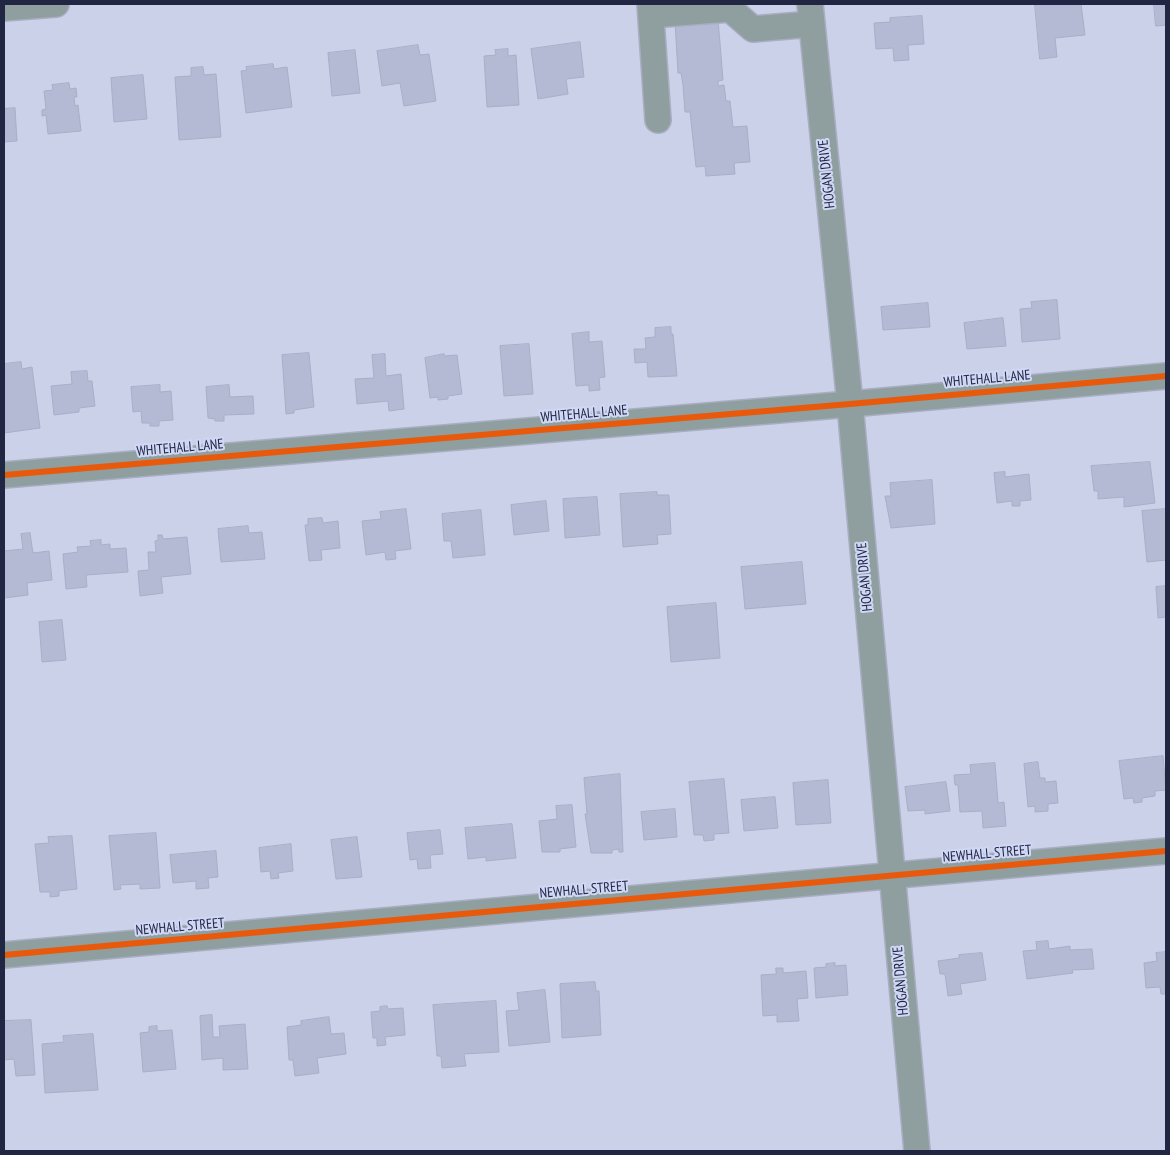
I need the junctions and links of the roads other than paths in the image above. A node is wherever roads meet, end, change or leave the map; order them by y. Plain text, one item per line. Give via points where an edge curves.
1 (56, 4) edge
2 (4, 8) edge
3 (650, 10) edge
4 (811, 14) edge
5 (658, 120) dead end
6 (1166, 376) edge
7 (850, 404) junction
8 (4, 475) edge
9 (1166, 850) edge
10 (891, 874) junction
11 (4, 955) edge
12 (917, 1151) edge

1 - 2 street
3 - 4 street via 730,9 753,28
3 - 5 street
4 - 7 street, HOGAN DRIVE
6 - 7 street, WHITEHALL LANE
7 - 8 street, WHITEHALL LANE
7 - 10 street, HOGAN DRIVE
9 - 10 street, NEWHALL STREET
10 - 11 street, NEWHALL STREET
10 - 12 street, HOGAN DRIVE

